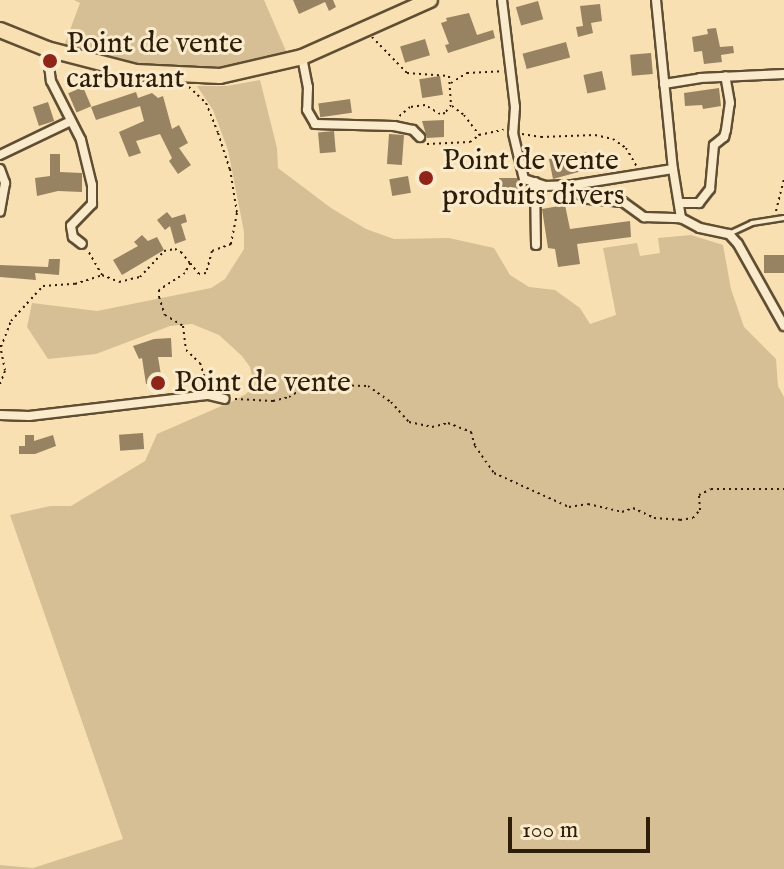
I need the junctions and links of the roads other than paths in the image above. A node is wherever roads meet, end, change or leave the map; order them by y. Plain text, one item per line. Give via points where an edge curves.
1 (430, 0) edge
2 (502, 0) edge
3 (656, 0) edge
4 (0, 30) edge
5 (47, 49) junction
6 (302, 57) junction
7 (784, 74) edge
8 (725, 76) junction
9 (664, 84) junction
10 (69, 122) junction
11 (420, 137) road end
12 (0, 155) edge
13 (0, 169) edge
14 (673, 169) junction
15 (535, 182) junction
16 (573, 185) junction
17 (681, 203) junction
18 (0, 212) edge
19 (681, 218) junction
20 (784, 218) edge
21 (729, 234) junction
22 (82, 244) road end
23 (536, 245) dead end
24 (784, 326) edge
25 (225, 399) road end
26 (0, 415) edge

1 - 6 highway
2 - 15 street via 512,71 512,130 524,179
3 - 9 street
4 - 5 highway
5 - 6 highway via 136,72 177,76 220,76
5 - 10 street via 51,81
6 - 11 street via 307,110 315,124 394,126
7 - 8 street
8 - 9 street
8 - 17 street via 730,103 724,137 714,145 710,189 699,203
9 - 14 street
10 - 12 street
10 - 22 street via 85,152 93,197 71,226 73,237
13 - 18 street via 5,183
14 - 16 street
14 - 17 street
15 - 16 street
15 - 23 street
16 - 19 street via 589,199 623,202 644,217
17 - 19 street
19 - 21 street
20 - 21 lane via 752,223
21 - 24 street
25 - 26 street

